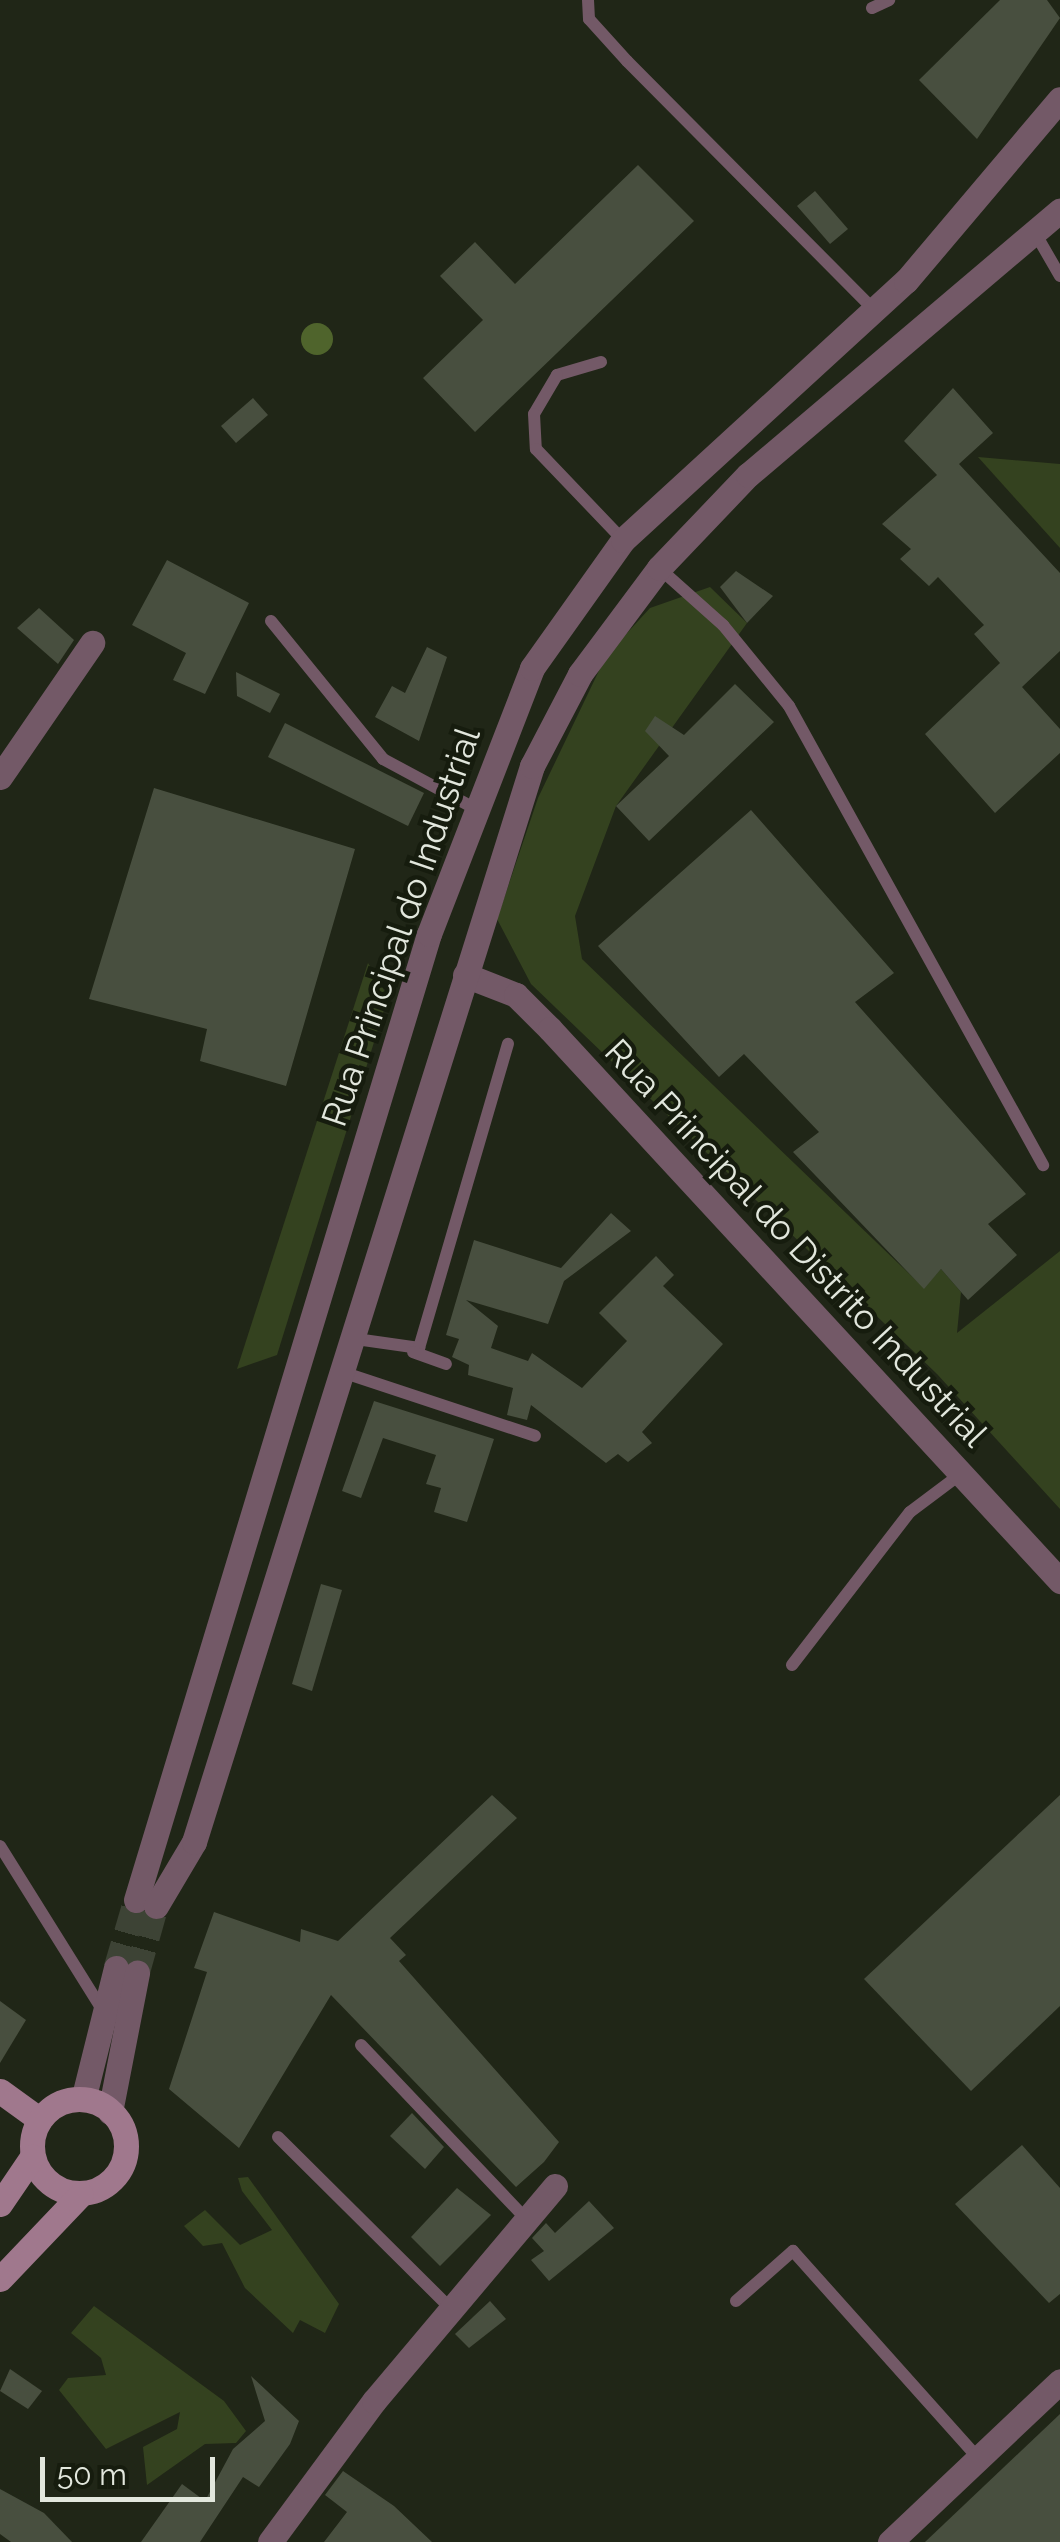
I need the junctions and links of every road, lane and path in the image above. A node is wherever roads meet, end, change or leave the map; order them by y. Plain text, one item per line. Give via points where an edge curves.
1 (588, 0) edge
2 (890, 0) edge
3 (872, 8) dead end
4 (1060, 100) edge
5 (1060, 210) edge
6 (1034, 232) junction
7 (1060, 276) edge
8 (872, 308) junction
9 (601, 362) dead end
10 (623, 540) junction
11 (659, 568) junction
12 (271, 622) dead end
13 (92, 644) dead end
14 (0, 778) edge
15 (472, 806) junction
16 (465, 974) junction
17 (508, 1044) dead end
18 (1044, 1165) dead end
19 (356, 1339) junction
20 (413, 1352) junction
21 (446, 1364) dead end
22 (345, 1373) junction
23 (535, 1436) dead end
24 (962, 1472) junction
25 (1060, 1581) edge
26 (792, 1665) dead end
27 (151, 1836) junction
28 (194, 1842) junction
29 (0, 1846) edge
30 (102, 2009) junction
31 (361, 2045) dead end
32 (0, 2091) edge
33 (84, 2096) junction
34 (110, 2112) junction
35 (40, 2120) junction
36 (278, 2138) dead end
37 (32, 2157) junction
38 (555, 2186) dead end
39 (80, 2194) junction
40 (0, 2204) edge
41 (527, 2220) junction
42 (0, 2279) edge
43 (736, 2301) dead end
44 (452, 2309) junction
45 (1060, 2380) edge
46 (977, 2457) junction
47 (270, 2542) edge
48 (890, 2542) edge

1 - 8 lane via 589,19 627,61
2 - 3 lane
4 - 8 street, Rua Principal do Industrial via 980,200
5 - 6 street, Rua Principal do Industrial
6 - 7 lane
6 - 11 street, Rua Principal do Industrial via 748,476
8 - 10 street, Rua Principal do Industrial
9 - 10 lane via 557,375 534,414 536,449
10 - 11 street
10 - 15 street, Rua Principal do Industrial via 532,668
11 - 16 street, Rua Principal do Industrial via 580,674 532,766
11 - 18 lane via 723,626 789,706
12 - 15 lane via 383,759
13 - 14 street
15 - 27 street, Rua Principal do Industrial
16 - 19 street, Rua Principal do Industrial
16 - 24 street, Rua Principal do Distrito Industrial via 516,995
17 - 20 lane
19 - 20 lane
19 - 22 street, Rua Principal do Industrial
20 - 21 lane
22 - 23 lane
22 - 28 street, Rua Principal do Industrial
24 - 25 street, Rua Principal do Distrito Industrial
24 - 26 lane via 910,1512
27 - 28 street
27 - 28 street, Rua Principal do Industrial via 146,1903
29 - 30 lane
30 - 33 street
30 - 34 street via 126,1970
31 - 41 lane
32 - 35 main road
33 - 34 main road
33 - 35 main road
34 - 39 main road via 122,2127 123,2163 98,2190
35 - 37 main road
36 - 44 lane
37 - 39 main road via 51,2185
37 - 40 main road
38 - 41 street
39 - 42 main road
41 - 44 street
43 - 46 lane via 793,2251
44 - 47 street
45 - 46 street
46 - 48 street

